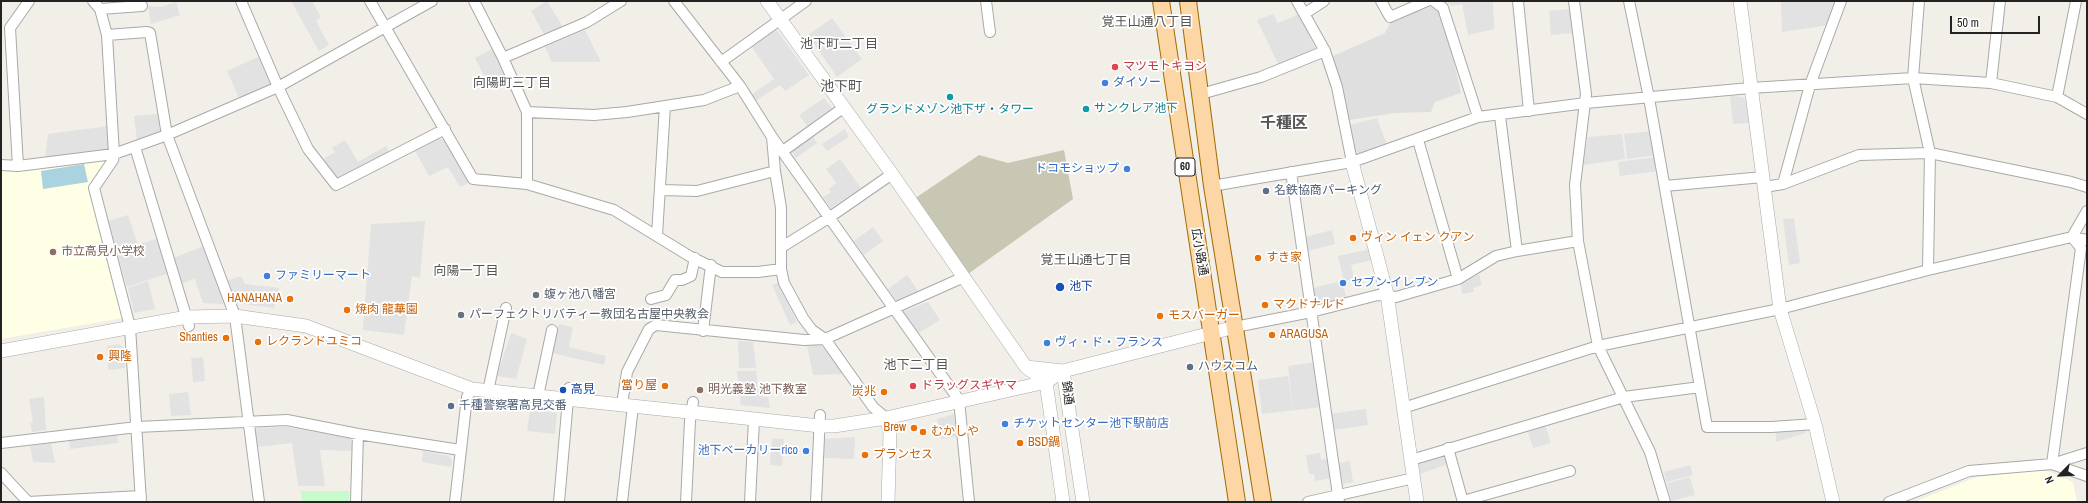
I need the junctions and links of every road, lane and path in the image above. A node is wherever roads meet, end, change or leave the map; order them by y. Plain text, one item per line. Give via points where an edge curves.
1 (29, 1) edge
2 (93, 1) edge
3 (241, 1) edge
4 (370, 1) edge
5 (432, 1) edge
6 (474, 1) edge
7 (621, 1) edge
8 (674, 1) edge
9 (767, 1) edge
10 (806, 1) edge
11 (986, 1) edge
12 (1161, 1) edge
13 (1188, 1) edge
14 (1297, 1) edge
15 (1324, 1) edge
16 (1381, 1) edge
17 (1428, 1) edge
18 (1434, 1) edge
19 (1518, 1) edge
20 (1574, 1) edge
21 (1629, 1) edge
22 (1740, 1) edge
23 (1841, 1) edge
24 (1919, 1) edge
25 (2000, 1) edge
26 (2076, 1) edge
27 (142, 6) dead end
28 (100, 9) junction
29 (1304, 14) junction
30 (780, 19) junction
31 (5, 26) edge
32 (386, 27) junction
33 (990, 32) dead end
34 (107, 35) junction
35 (1325, 52) junction
36 (503, 58) junction
37 (721, 62) junction
38 (1913, 78) junction
39 (1991, 82) junction
40 (1810, 84) junction
41 (740, 86) junction
42 (278, 87) junction
43 (1750, 88) junction
44 (1201, 94) junction
45 (2057, 97) junction
46 (1649, 98) junction
47 (1586, 103) junction
48 (665, 106) junction
49 (843, 108) junction
50 (1530, 111) junction
51 (527, 112) junction
52 (2087, 114) edge
53 (1500, 116) junction
54 (1478, 117) junction
55 (445, 129) junction
56 (167, 135) junction
57 (772, 137) junction
58 (1418, 140) junction
59 (135, 146) junction
60 (783, 151) junction
61 (1930, 153) junction
62 (114, 154) junction
63 (1352, 162) junction
64 (1, 165) edge
65 (18, 166) junction
66 (775, 171) junction
67 (1291, 172) junction
68 (892, 174) junction
69 (1764, 182) junction
70 (527, 184) junction
71 (1783, 184) junction
72 (1212, 186) junction
73 (1665, 186) junction
74 (2087, 187) edge
75 (662, 190) junction
76 (2087, 211) edge
77 (830, 217) junction
78 (657, 235) junction
79 (2072, 237) junction
80 (2087, 240) edge
81 (1578, 241) junction
82 (782, 247) junction
83 (1517, 251) junction
84 (695, 258) junction
85 (711, 265) junction
86 (782, 268) junction
87 (1928, 270) junction
88 (964, 277) junction
89 (1458, 280) junction
90 (1386, 294) junction
91 (651, 299) dead end
92 (894, 307) junction
93 (506, 308) dead end
94 (1780, 309) junction
95 (1311, 312) junction
96 (235, 316) junction
97 (188, 322) junction
98 (130, 327) junction
99 (1235, 327) junction
100 (1690, 327) junction
101 (552, 330) dead end
102 (703, 331) junction
103 (1212, 332) junction
104 (825, 339) junction
105 (1598, 346) junction
106 (1, 351) edge
107 (1026, 367) junction
108 (1063, 371) junction
109 (1046, 382) junction
110 (1021, 387) junction
111 (1700, 387) junction
112 (472, 389) junction
113 (488, 391) junction
114 (569, 394) junction
115 (538, 396) junction
116 (1624, 397) junction
117 (959, 400) junction
118 (627, 405) junction
119 (693, 407) junction
120 (1403, 408) junction
121 (886, 418) junction
122 (754, 419) junction
123 (820, 420) junction
124 (248, 423) junction
125 (1815, 424) junction
126 (138, 426) junction
127 (358, 434) junction
128 (1, 442) edge
129 (1448, 448) junction
130 (460, 450) junction
131 (2087, 453) edge
132 (1411, 460) junction
133 (2052, 464) junction
134 (1570, 471) dead end
135 (1, 473) edge
136 (2087, 476) edge
137 (1414, 478) junction
138 (141, 499) edge
139 (1339, 499) edge
140 (1463, 501) edge
141 (28, 502) edge
142 (259, 502) edge
143 (356, 502) edge
144 (455, 502) edge
145 (559, 502) edge
146 (622, 502) edge
147 (686, 502) edge
148 (750, 502) edge
149 (816, 502) edge
150 (888, 502) edge
151 (969, 502) edge
152 (1062, 502) edge
153 (1082, 502) edge
154 (1238, 502) edge
155 (1263, 502) edge
156 (1308, 502) edge
157 (1417, 502) edge
158 (1665, 502) edge
159 (1833, 502) edge
160 (1889, 502) edge

1 - 31 street
2 - 28 street
3 - 42 street
4 - 32 street
5 - 32 street
6 - 36 street
7 - 36 street via 587,22
8 - 37 street
9 - 30 street
10 - 30 street
11 - 33 street
12 - 103 main road, 広小路通 / 60
13 - 44 main road, 広小路通 / 60
14 - 29 street
15 - 29 street
16 - 17 street via 1390,17
18 - 54 street via 1443,8
19 - 50 street
20 - 47 street
21 - 46 street
22 - 43 street
23 - 40 street
24 - 38 street
25 - 39 street
26 - 45 street
27 - 28 street
28 - 34 street
29 - 35 street
30 - 37 street
30 - 49 street
31 - 65 street
32 - 42 street
32 - 55 street
34 - 56 street via 147,32 150,34
34 - 62 street
35 - 44 street
35 - 63 street via 1337,87
36 - 51 street
37 - 41 street
38 - 39 street
38 - 40 street
38 - 61 street
39 - 45 street
40 - 43 street
40 - 71 street
41 - 48 street via 704,100
41 - 57 street
42 - 55 street via 308,149 336,185
42 - 56 street
43 - 46 street
43 - 69 street
44 - 72 main road, 広小路通 / 60
45 - 52 street
46 - 47 street
46 - 73 street
47 - 50 street
47 - 81 street via 1576,185
48 - 51 street via 594,115
48 - 75 street
49 - 60 street
49 - 68 street
50 - 53 street
51 - 70 street
53 - 54 street
53 - 83 street
54 - 58 street
55 - 70 street via 473,179
56 - 59 street
56 - 96 street
57 - 60 street
57 - 66 street
58 - 63 street
58 - 89 street
59 - 62 street
59 - 97 street
60 - 77 street
61 - 71 street via 1859,155
61 - 74 street
61 - 87 street
62 - 65 street
62 - 98 street via 113,160 94,188
63 - 67 street
63 - 90 street
64 - 65 street
66 - 75 street via 697,190
66 - 82 street via 781,208
67 - 72 street
67 - 95 street
68 - 77 street
68 - 88 street
69 - 71 street
69 - 73 street
69 - 94 street
70 - 78 street via 614,210
72 - 99 main road, 広小路通 / 60
73 - 100 street
75 - 78 street
76 - 79 street
77 - 82 street
77 - 92 street
78 - 84 street
79 - 80 street
79 - 87 street
79 - 133 street via 2081,248
81 - 83 street
81 - 105 street
82 - 86 street
83 - 89 street via 1496,256
84 - 85 street
84 - 91 street via 691,276 675,280 666,295
85 - 86 street via 722,272 741,273
85 - 102 street
86 - 104 street via 784,284 803,318 812,330
87 - 94 street
88 - 92 street
88 - 107 street
89 - 90 street via 1396,297
90 - 95 street
90 - 120 street
92 - 104 street
92 - 117 street
93 - 113 street
94 - 100 street
94 - 125 street
95 - 99 street
95 - 139 street
96 - 97 street
96 - 112 street via 306,326
96 - 124 street
97 - 98 street
98 - 106 street
98 - 126 street
99 - 103 street
99 - 155 main road, 広小路通 / 60
100 - 105 street
100 - 111 street
101 - 115 street
102 - 104 street via 804,340
102 - 118 street via 656,325 649,329 627,372
103 - 108 street
103 - 154 main road, 広小路通 / 60
104 - 121 street via 873,407
105 - 116 street
105 - 120 street
107 - 108 street, 錦通
107 - 109 street, 錦通
107 - 110 street
108 - 109 street
108 - 153 street, 錦通
109 - 110 street
109 - 152 street, 錦通
110 - 117 street
111 - 116 street
111 - 125 street via 1707,427
112 - 113 street
112 - 130 street via 467,398
113 - 115 street
114 - 115 street
114 - 118 street
114 - 145 street
116 - 129 street
116 - 158 street via 1650,452
117 - 121 street
117 - 151 street
118 - 119 street
118 - 146 street
119 - 122 street
119 - 147 street
120 - 132 street
121 - 123 street via 834,426
121 - 150 street via 890,432
122 - 123 street
122 - 148 street
123 - 149 street
124 - 126 street
124 - 127 street via 288,420
124 - 142 street
125 - 159 street
126 - 128 street
126 - 138 street
127 - 130 street
127 - 143 street
129 - 132 street
129 - 140 street
130 - 144 street
131 - 133 street
132 - 137 street
133 - 136 street
133 - 160 street via 1969,471
134 - 140 street
135 - 141 street
137 - 139 street
137 - 157 street
138 - 141 street
139 - 156 street

